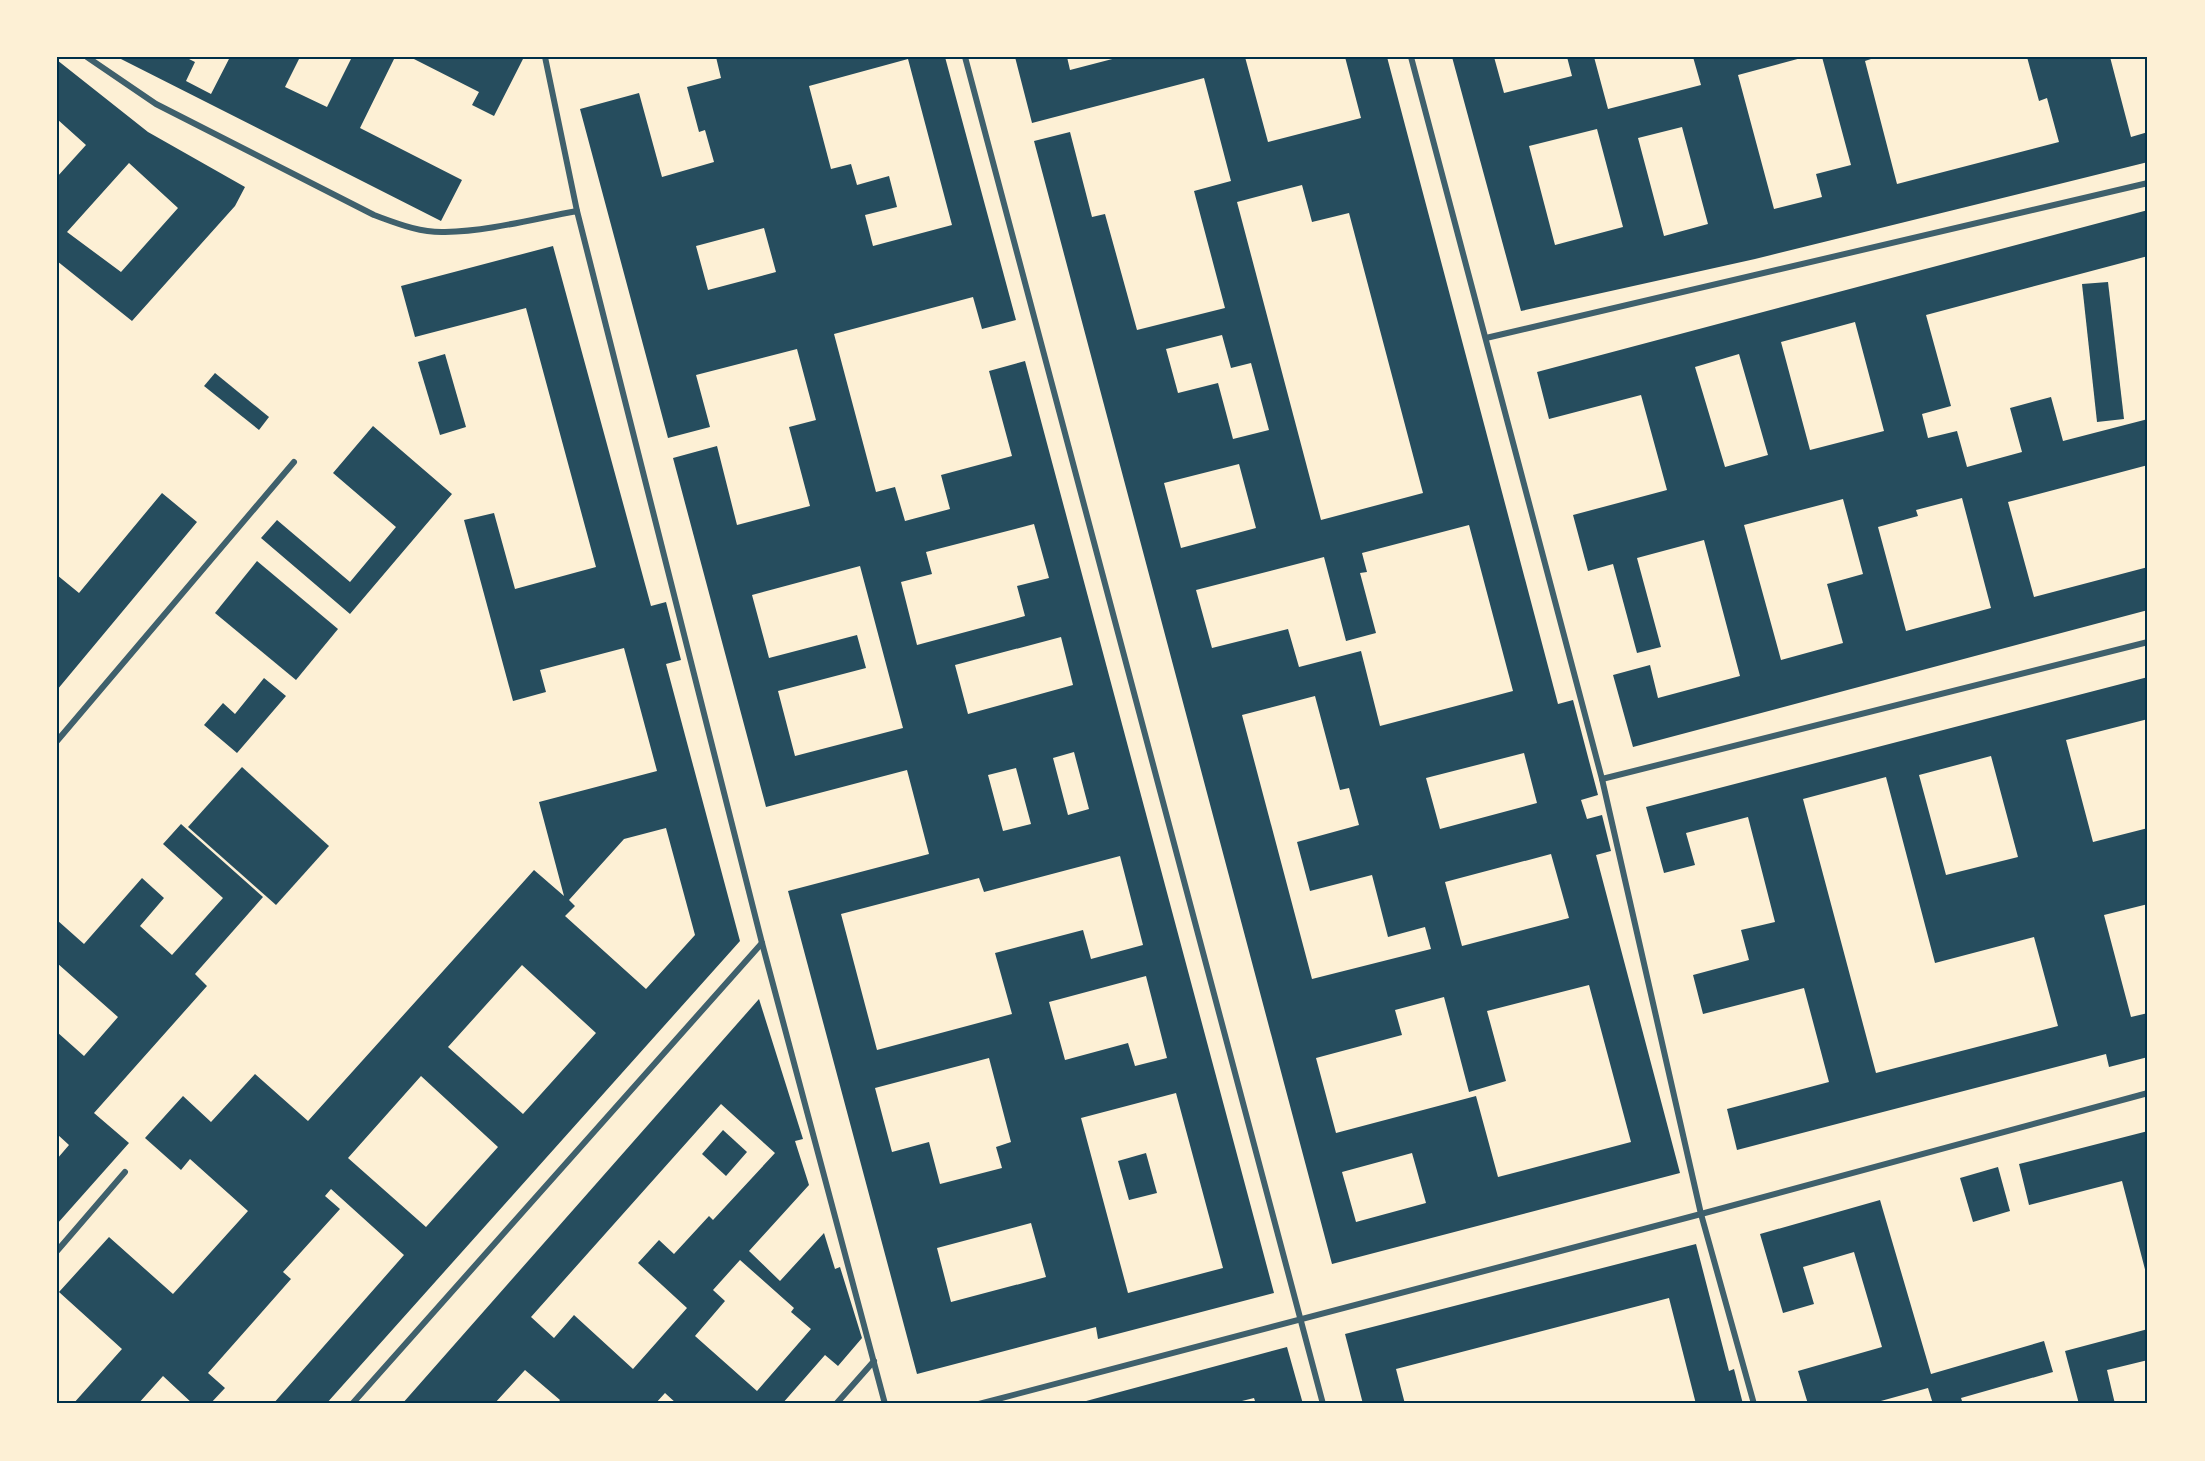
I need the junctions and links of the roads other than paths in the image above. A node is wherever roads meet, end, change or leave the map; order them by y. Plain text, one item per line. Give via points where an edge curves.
1 (87, 57) edge
2 (545, 57) edge
3 (965, 57) edge
4 (1411, 57) edge
5 (2148, 183) edge
6 (577, 211) junction
7 (1486, 338) junction
8 (294, 462) dead end
9 (2148, 642) edge
10 (57, 741) edge
11 (1602, 779) junction
12 (762, 943) junction
13 (2148, 1093) edge
14 (125, 1172) dead end
15 (1701, 1214) junction
16 (57, 1251) edge
17 (1301, 1319) junction
18 (874, 1361) junction
19 (352, 1404) edge
20 (836, 1404) edge
21 (885, 1404) edge
22 (979, 1404) edge
23 (1323, 1404) edge
24 (1754, 1404) edge

1 - 6 street via 156,104 374,215 408,228 443,232
2 - 6 street
3 - 17 street
4 - 7 street
5 - 7 street
6 - 12 street
7 - 11 street
8 - 10 street
9 - 11 street
11 - 15 street
12 - 18 street
12 - 19 street
13 - 15 street
14 - 16 street
15 - 17 street
15 - 24 street
17 - 22 street
17 - 23 street
18 - 20 street
18 - 21 street

